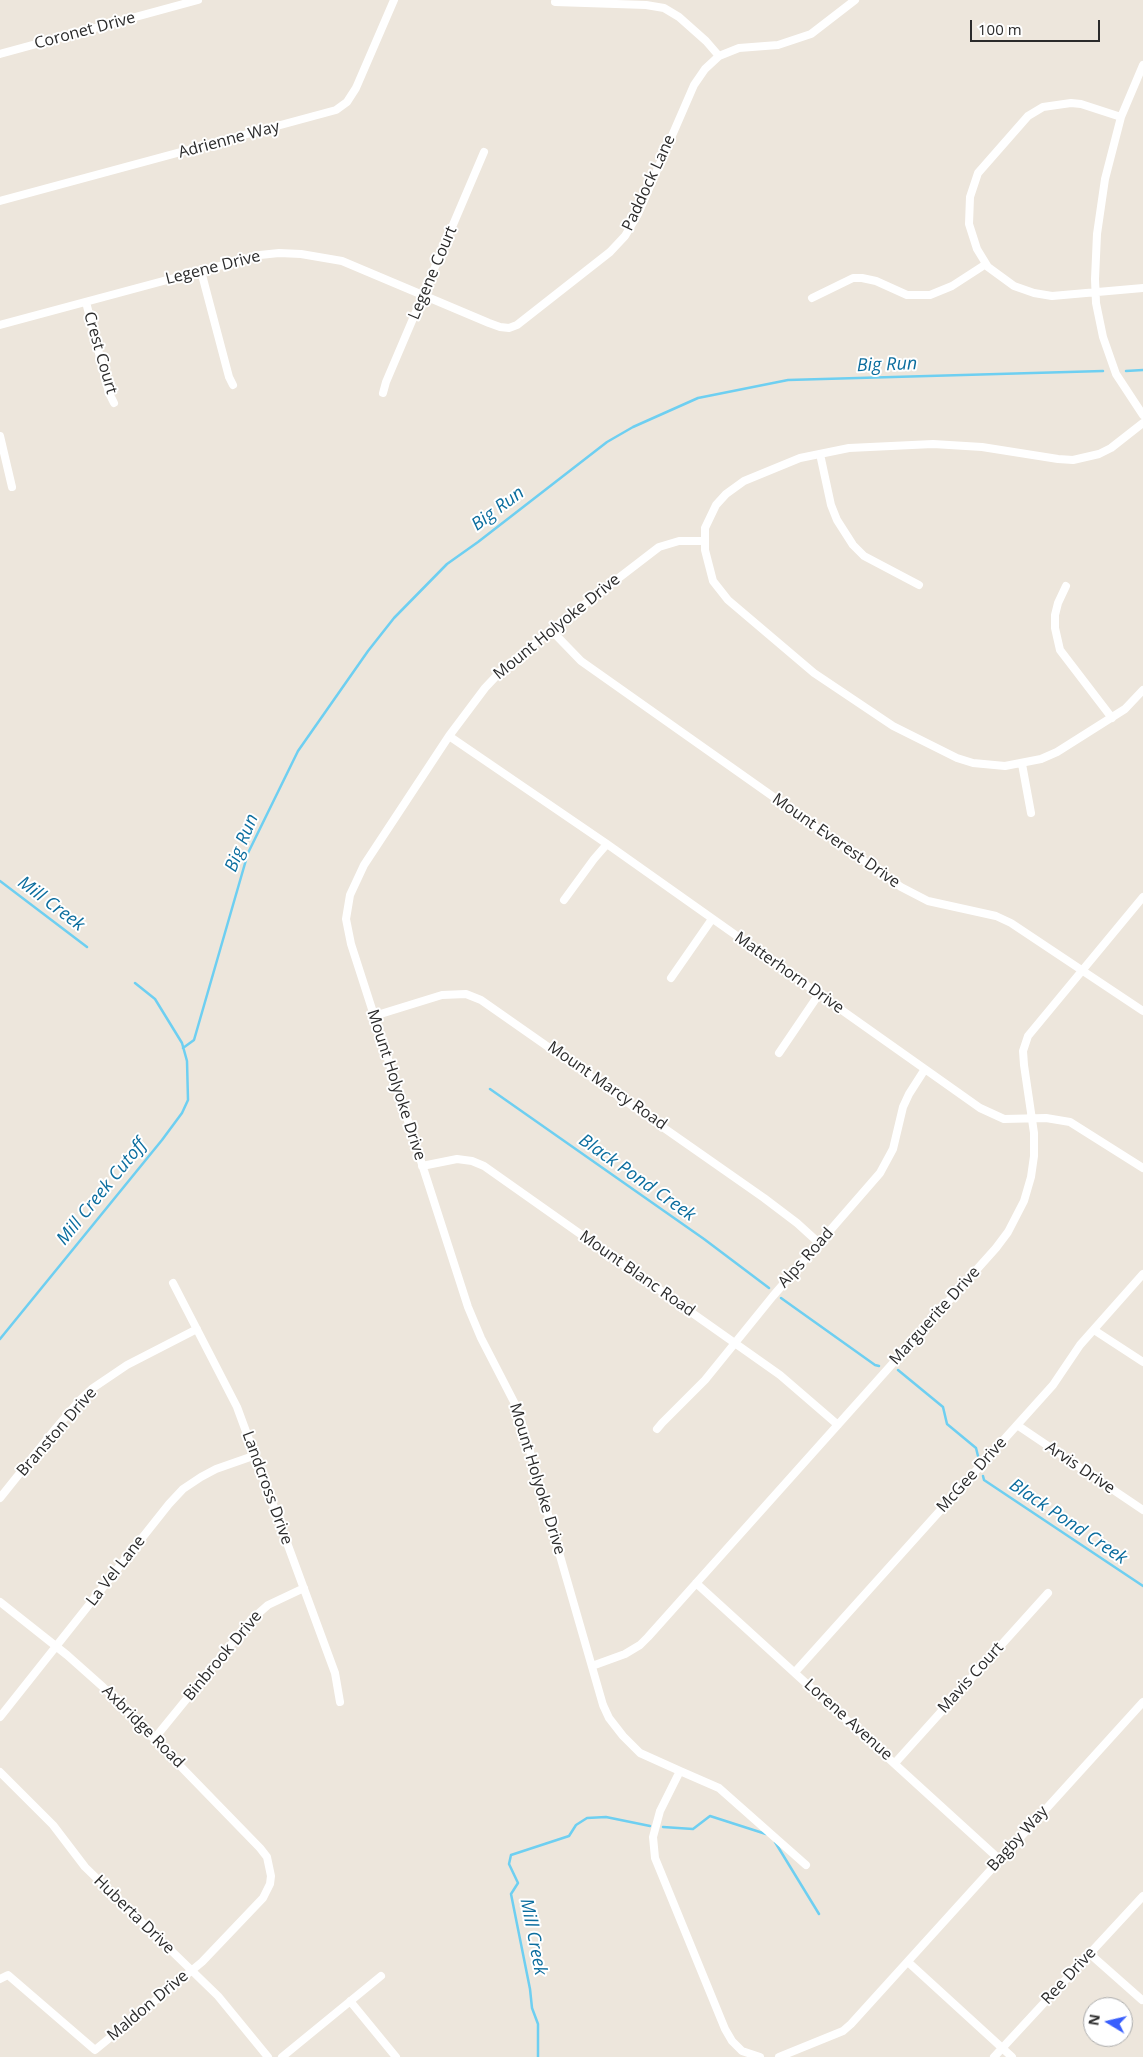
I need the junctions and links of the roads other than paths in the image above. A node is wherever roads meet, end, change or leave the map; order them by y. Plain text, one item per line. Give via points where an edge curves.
1 (198, 0) edge
2 (394, 0) edge
3 (856, 0) edge
4 (555, 2) dead end
5 (0, 54) edge
6 (719, 56) junction
7 (1143, 65) edge
8 (1121, 117) junction
9 (484, 152) dead end
10 (0, 201) edge
11 (986, 264) junction
12 (201, 271) junction
13 (1143, 288) edge
14 (1096, 292) junction
15 (424, 296) junction
16 (812, 298) dead end
17 (86, 302) junction
18 (0, 325) edge
19 (233, 385) dead end
20 (383, 393) dead end
21 (114, 403) dead end
22 (1143, 415) edge
23 (1143, 423) edge
24 (0, 436) edge
25 (820, 454) junction
26 (12, 486) dead end
27 (705, 541) junction
28 (919, 585) dead end
29 (1066, 586) dead end
30 (551, 630) junction
31 (1143, 690) edge
32 (1112, 718) junction
33 (448, 736) junction
34 (1022, 764) junction
35 (1031, 813) dead end
36 (607, 844) junction
37 (1143, 897) edge
38 (564, 900) dead end
39 (712, 919) junction
40 (1081, 970) junction
41 (671, 978) dead end
42 (819, 994) junction
43 (1143, 1011) edge
44 (374, 1016) junction
45 (779, 1053) dead end
46 (925, 1069) junction
47 (1032, 1118) junction
48 (422, 1166) junction
49 (1143, 1168) edge
50 (819, 1243) junction
51 (1143, 1274) edge
52 (173, 1283) dead end
53 (197, 1330) junction
54 (1094, 1330) junction
55 (735, 1343) junction
56 (1143, 1362) edge
57 (838, 1425) junction
58 (1018, 1425) junction
59 (657, 1430) dead end
60 (256, 1455) junction
61 (0, 1498) edge
62 (1143, 1510) edge
63 (696, 1583) junction
64 (304, 1588) junction
65 (1048, 1593) dead end
66 (0, 1602) edge
67 (56, 1646) junction
68 (592, 1666) junction
69 (795, 1672) junction
70 (340, 1702) dead end
71 (1143, 1702) edge
72 (0, 1717) edge
73 (154, 1739) junction
74 (895, 1763) junction
75 (680, 1771) junction
76 (0, 1772) edge
77 (999, 1859) junction
78 (806, 1865) dead end
79 (270, 1867) joint
80 (1143, 1896) edge
81 (1090, 1954) junction
82 (908, 1962) junction
83 (192, 1970) junction
84 (382, 1976) dead end
85 (0, 1979) edge
86 (1142, 2000) dead end
87 (350, 2001) junction
88 (1002, 2048) junction
89 (268, 2057) edge
90 (282, 2057) edge
91 (396, 2057) edge
92 (760, 2057) edge
93 (779, 2057) edge
94 (994, 2057) edge
95 (1012, 2057) edge

1 - 5 street, Coronet Drive
2 - 10 street, Adrienne Way via 356,88 336,110
3 - 6 street, Paddock Lane via 810,34 778,45 739,48
4 - 6 street via 664,8 679,17
6 - 15 street, Paddock Lane via 705,68 694,85 632,225 610,252 524,320 509,328
7 - 8 street
8 - 11 street via 1081,104 1061,103 1043,108 1021,122 982,166 972,184 969,224
8 - 14 street via 1102,198 1097,234
9 - 15 street, Legene Court
11 - 14 street via 1014,286 1034,293 1070,295
11 - 16 street via 952,286 930,294 907,295 876,281 852,278
12 - 15 street, Legene Drive via 260,255 302,254 355,266
12 - 17 street, Legene Drive
12 - 19 street via 228,377
13 - 14 street
14 - 22 street via 1103,336 1116,374
15 - 20 street, Legene Court
17 - 18 street, Legene Drive
17 - 21 street, Crest Court
23 - 25 street via 1111,448 1073,460 933,444 849,448
24 - 26 street
25 - 27 street via 800,458 737,485 710,515
25 - 28 street via 831,505 853,545 864,556
27 - 30 street, Mount Holyoke Drive via 679,541 659,547
27 - 34 street via 713,580 728,600 814,673 893,726 948,755 989,765
29 - 32 street via 1055,615 1060,650
30 - 33 street, Mount Holyoke Drive via 501,671
30 - 40 street, Mount Everest Drive via 581,661 900,887 938,904 996,916
31 - 32 street
32 - 34 street via 1058,752
33 - 36 street, Matterhorn Drive
33 - 44 street, Mount Holyoke Drive via 364,865 350,895 347,928
34 - 35 street
36 - 38 street
36 - 39 street, Matterhorn Drive
37 - 40 street, Marguerite Drive
39 - 41 street
39 - 42 street, Matterhorn Drive
40 - 43 street, Mount Everest Drive
40 - 47 street, Marguerite Drive via 1034,1026 1025,1043 1024,1065
42 - 45 street
42 - 46 street, Matterhorn Drive
44 - 48 street, Mount Holyoke Drive
44 - 50 street, Mount Marcy Road via 442,995 466,994 482,1000 764,1198
46 - 47 street, Matterhorn Drive via 993,1115 1011,1120
46 - 50 street, Alps Road via 903,1107 893,1148 884,1167 874,1183
47 - 49 street, Matterhorn Drive via 1070,1122
47 - 57 street, Marguerite Drive via 1034,1156 1031,1177 1024,1201 1008,1232
48 - 55 street, Mount Blanc Road via 457,1159 484,1166
48 - 68 street, Mount Holyoke Drive via 468,1307 520,1417
50 - 55 street, Alps Road
51 - 54 street, McGee Drive
52 - 53 street, Landcross Drive
53 - 60 street, Landcross Drive via 237,1407
53 - 61 street, Branston Drive via 127,1365 93,1388
54 - 56 street
54 - 58 street, McGee Drive
55 - 57 street, Mount Blanc Road via 786,1380
55 - 59 street, Alps Road
57 - 63 street, Marguerite Drive
58 - 62 street, Arvis Drive
58 - 69 street, McGee Drive
60 - 64 street, Landcross Drive
60 - 67 street, La Vel Lane via 216,1469 183,1489
63 - 68 street, Marguerite Drive via 640,1645 626,1654
63 - 69 street, Lorene Avenue
64 - 70 street, Landcross Drive via 335,1673
64 - 73 street, Binbrook Drive via 268,1605 250,1620
65 - 74 street, Mavis Court
66 - 67 street, Axbridge Road
67 - 72 street, La Vel Lane
67 - 73 street, Axbridge Road via 103,1687
68 - 75 street, Mount Holyoke Drive via 603,1705 623,1736 640,1753
69 - 74 street, Lorene Avenue
71 - 77 street, Bagby Way
73 - 79 street, Axbridge Road via 260,1848
74 - 77 street, Lorene Avenue
75 - 78 street via 720,1788
75 - 92 street via 660,1810 653,1837 655,1858 725,2029 742,2051
76 - 83 street, Huberta Drive via 53,1825 84,1867
77 - 82 street, Bagby Way
79 - 83 street, Maldon Drive via 270,1884 262,1898
80 - 81 street, Ree Drive
81 - 86 street
81 - 88 street, Ree Drive
82 - 88 street
82 - 93 street, Bagby Way via 843,2031
83 - 85 street, Maldon Drive via 95,2050 8,1975
83 - 89 street, Huberta Drive via 222,2000
84 - 87 street
87 - 90 street
87 - 91 street
88 - 94 street, Ree Drive
88 - 95 street

